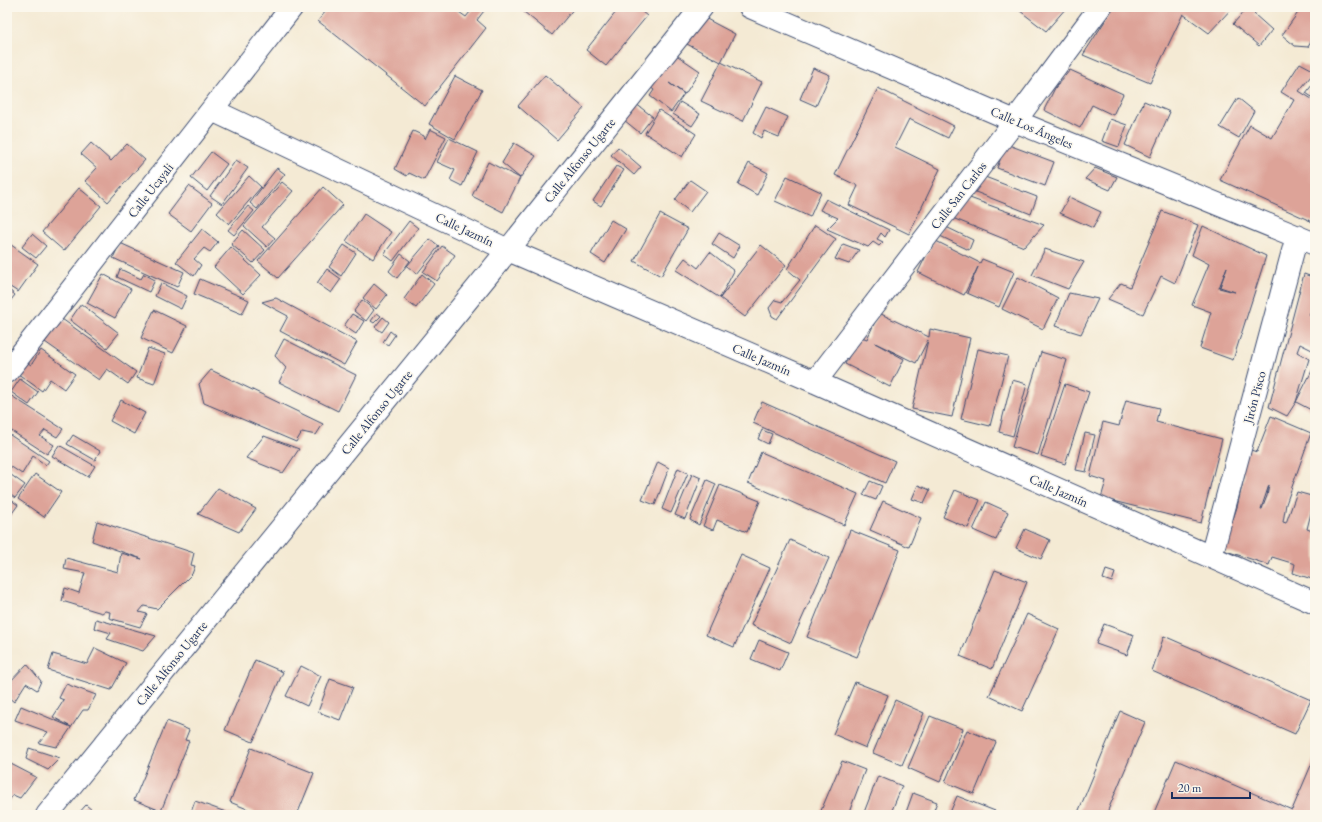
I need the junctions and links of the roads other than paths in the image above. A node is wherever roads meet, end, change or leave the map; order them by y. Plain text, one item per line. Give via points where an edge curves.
1 (292, 7) edge
2 (702, 7) edge
3 (750, 7) edge
4 (1100, 7) edge
5 (212, 110) junction
6 (1016, 121) junction
7 (1306, 240) edge
8 (508, 250) junction
9 (7, 372) edge
10 (815, 382) junction
11 (1211, 557) junction
12 (1315, 603) edge
13 (47, 815) edge

1 - 5 street, Calle Ucayali
2 - 8 street, Calle Alfonso Ugarte
3 - 6 street, Calle Los Ángeles
4 - 6 street, Calle San Carlos
5 - 8 street, Calle Jazmín
5 - 9 street, Calle Ucayali
6 - 7 street, Calle Los Ángeles
6 - 10 street, Calle San Carlos
7 - 11 street, Jirón Pisco
8 - 10 street, Calle Jazmín
8 - 13 street, Calle Alfonso Ugarte
10 - 11 street, Calle Jazmín
11 - 12 street, Calle Jazmín

